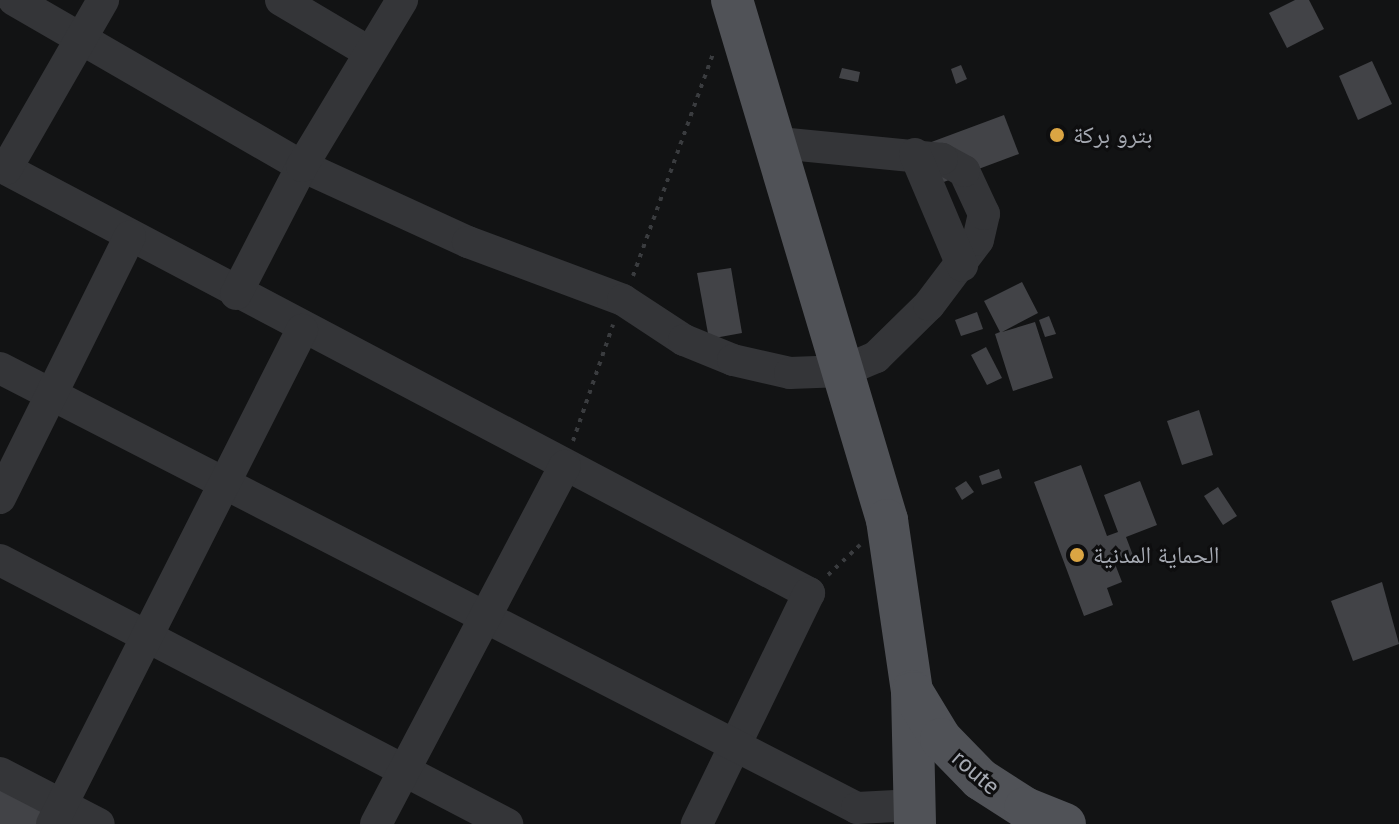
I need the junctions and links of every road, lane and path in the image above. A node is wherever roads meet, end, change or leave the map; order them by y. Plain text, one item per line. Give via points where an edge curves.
1 (14, 0) edge
2 (103, 0) edge
3 (281, 0) edge
4 (402, 0) edge
5 (735, 7) edge
6 (81, 37) junction
7 (369, 52) junction
8 (779, 143) junction
9 (302, 166) junction
10 (3, 168) edge
11 (130, 236) junction
12 (236, 294) junction
13 (623, 300) junction
14 (302, 330) junction
15 (0, 368) edge
16 (843, 371) junction
17 (53, 394) junction
18 (565, 466) junction
19 (225, 479) junction
20 (0, 498) edge
21 (887, 520) junction
22 (0, 560) edge
23 (809, 593) junction
24 (488, 615) junction
25 (145, 636) junction
26 (912, 691) junction
27 (735, 744) junction
28 (403, 772) junction
29 (0, 773) edge
30 (915, 814) edge
31 (56, 815) edge
32 (853, 816) edge
33 (99, 824) edge
34 (376, 824) edge
35 (507, 824) edge
36 (697, 824) edge
37 (1065, 824) edge

1 - 6 street
2 - 6 street
3 - 7 street
4 - 7 street
5 - 8 main road
5 - 13 path via 703,70
6 - 9 street
6 - 10 street
7 - 9 street
8 - 16 main road
8 - 16 street via 915,154 957,165 980,202 982,230 962,265 876,357
9 - 12 street
9 - 13 street via 468,242
10 - 11 street
11 - 12 street
11 - 17 street
12 - 14 street
13 - 16 street via 684,340 733,360 790,373
13 - 18 path
14 - 18 street
14 - 19 street
15 - 17 street
16 - 21 main road
17 - 19 street
17 - 20 street
18 - 23 street
18 - 24 street
19 - 24 street
19 - 25 street
21 - 23 path
21 - 26 main road
22 - 25 street
23 - 27 street
24 - 27 street
24 - 28 street
25 - 28 street
25 - 31 street
26 - 30 main road
26 - 37 main road, route via 941,739 980,779 1025,808
27 - 32 street
27 - 36 street
28 - 34 street
28 - 35 street
29 - 31 street
30 - 32 street
31 - 33 street

